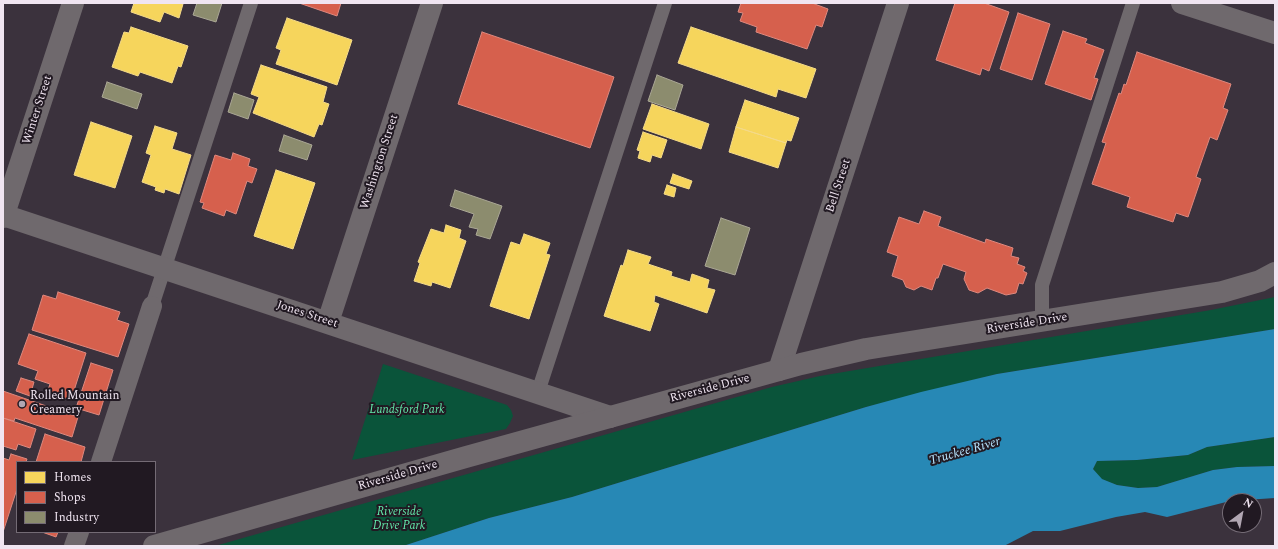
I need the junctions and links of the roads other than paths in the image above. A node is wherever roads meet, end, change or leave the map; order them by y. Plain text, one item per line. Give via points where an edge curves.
1 (74, 3) edge
2 (251, 3) edge
3 (432, 3) edge
4 (665, 3) edge
5 (898, 3) edge
6 (1133, 3) edge
7 (1182, 3) edge
8 (1275, 33) edge
9 (3, 216) edge
10 (165, 268) junction
11 (1275, 273) edge
12 (152, 306) joint
13 (328, 322) junction
14 (1042, 322) junction
15 (779, 370) junction
16 (538, 392) junction
17 (610, 417) junction
18 (101, 461) edge
19 (79, 533) edge
20 (74, 546) edge
21 (154, 546) edge

1 - 9 street, Winter Street
2 - 10 lane
3 - 13 street, Washington Street
4 - 16 lane
5 - 15 street, Bell Street
6 - 14 lane via 1042,285
7 - 8 street
9 - 10 street, Jones Street
10 - 12 lane
10 - 13 street, Jones Street
11 - 14 street, Riverside Drive via 1260,281 1222,292
12 - 18 street
13 - 16 street, Jones Street
14 - 15 street, Riverside Drive via 866,349
15 - 17 street, Riverside Drive
16 - 17 street, Jones Street
17 - 21 street, Riverside Drive
19 - 20 street

